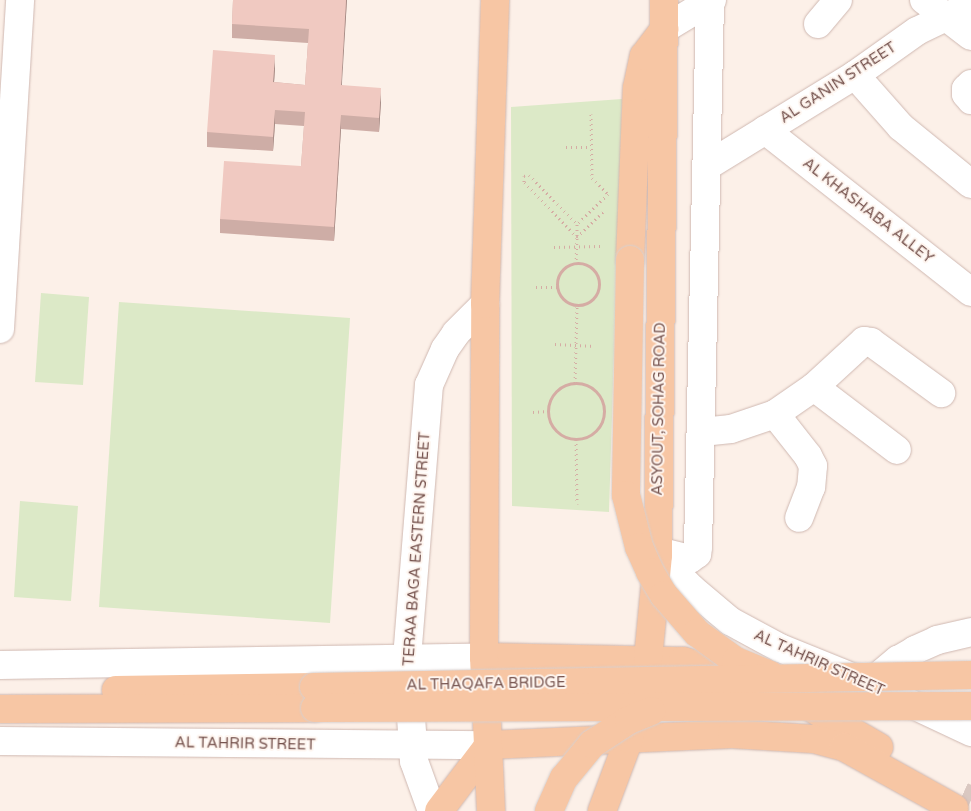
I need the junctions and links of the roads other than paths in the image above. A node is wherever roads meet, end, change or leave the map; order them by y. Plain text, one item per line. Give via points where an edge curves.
1 (20, 0) edge
2 (495, 0) edge
3 (664, 0) edge
4 (711, 0) edge
5 (838, 0) edge
6 (924, 0) edge
7 (971, 5) edge
8 (945, 17) junction
9 (818, 24) dead end
10 (664, 29) junction
11 (971, 36) edge
12 (855, 75) junction
13 (971, 84) edge
14 (971, 100) edge
15 (765, 130) junction
16 (707, 166) junction
17 (971, 184) edge
18 (4, 195) edge
19 (971, 292) edge
20 (485, 304) junction
21 (0, 329) edge
22 (814, 387) junction
23 (942, 393) dead end
24 (775, 414) junction
25 (702, 432) junction
26 (897, 450) dead end
27 (799, 518) dead end
28 (658, 553) junction
29 (971, 632) edge
30 (484, 657) junction
31 (407, 658) junction
32 (648, 660) junction
33 (0, 665) edge
34 (971, 675) edge
35 (781, 679) junction
36 (869, 684) junction
37 (0, 692) edge
38 (314, 697) junction
39 (971, 706) edge
40 (671, 707) junction
41 (0, 709) edge
42 (971, 732) edge
43 (628, 739) junction
44 (0, 741) edge
45 (489, 745) junction
46 (412, 746) junction
47 (432, 811) edge
48 (439, 811) edge
49 (491, 811) edge
50 (549, 811) edge
51 (602, 811) edge

1 - 18 street
2 - 20 main road
3 - 10 main road, ASYOUT, SOHAG ROAD
4 - 10 street
4 - 16 street
5 - 9 street
6 - 8 street
7 - 8 street, AL GANIN STREET
8 - 11 street
8 - 12 street, AL GANIN STREET via 917,31
10 - 28 main road, ASYOUT, SOHAG ROAD
10 - 35 main road, bridge via 644,56 637,88 626,495 639,547 664,595 697,633 736,661
12 - 15 street, AL GANIN STREET
12 - 17 street via 902,127
13 - 14 street via 966,89
15 - 16 street, AL GANIN STREET
15 - 19 street, AL KHASHABA ALLEY
16 - 25 street
18 - 21 street
20 - 30 main road
20 - 31 street, TERAA BAGA EASTERN STREET via 456,333 429,385
22 - 23 street via 861,343 868,341
22 - 24 street
22 - 26 street
24 - 25 street via 731,429
24 - 27 street via 813,466 811,487
25 - 28 street via 697,554 690,559
28 - 32 main road, ASYOUT, SOHAG ROAD
28 - 36 street, AL TAHRIR STREET via 692,589 730,621 780,648
29 - 36 street via 936,640 915,650
30 - 31 street
30 - 32 main road
30 - 45 main road
31 - 33 street
31 - 46 street, TERAA BAGA EASTERN STREET
32 - 43 main road, ASYOUT, SOHAG ROAD
32 - 43 main road via 684,661 716,669 806,704 958,802 844,747 814,739 732,734
34 - 35 main road, AL THAQAFA BRIDGE, bridge
35 - 38 main road, AL THAQAFA BRIDGE, bridge
36 - 42 street, AL TAHRIR STREET
37 - 38 main road, AL THAQAFA BRIDGE
38 - 40 main road, AL THAQAFA BRIDGE, bridge
38 - 41 main road, AL THAQAFA BRIDGE
39 - 40 main road, AL THAQAFA BRIDGE, bridge
40 - 50 main road, bridge via 629,720 592,744 564,778
43 - 45 main road
43 - 51 main road, ASYOUT, SOHAG ROAD
44 - 46 street, AL TAHRIR STREET
45 - 46 street, AL TAHRIR STREET
45 - 48 main road
45 - 49 main road
46 - 47 street, TERAA BAGA EASTERN STREET via 418,775

